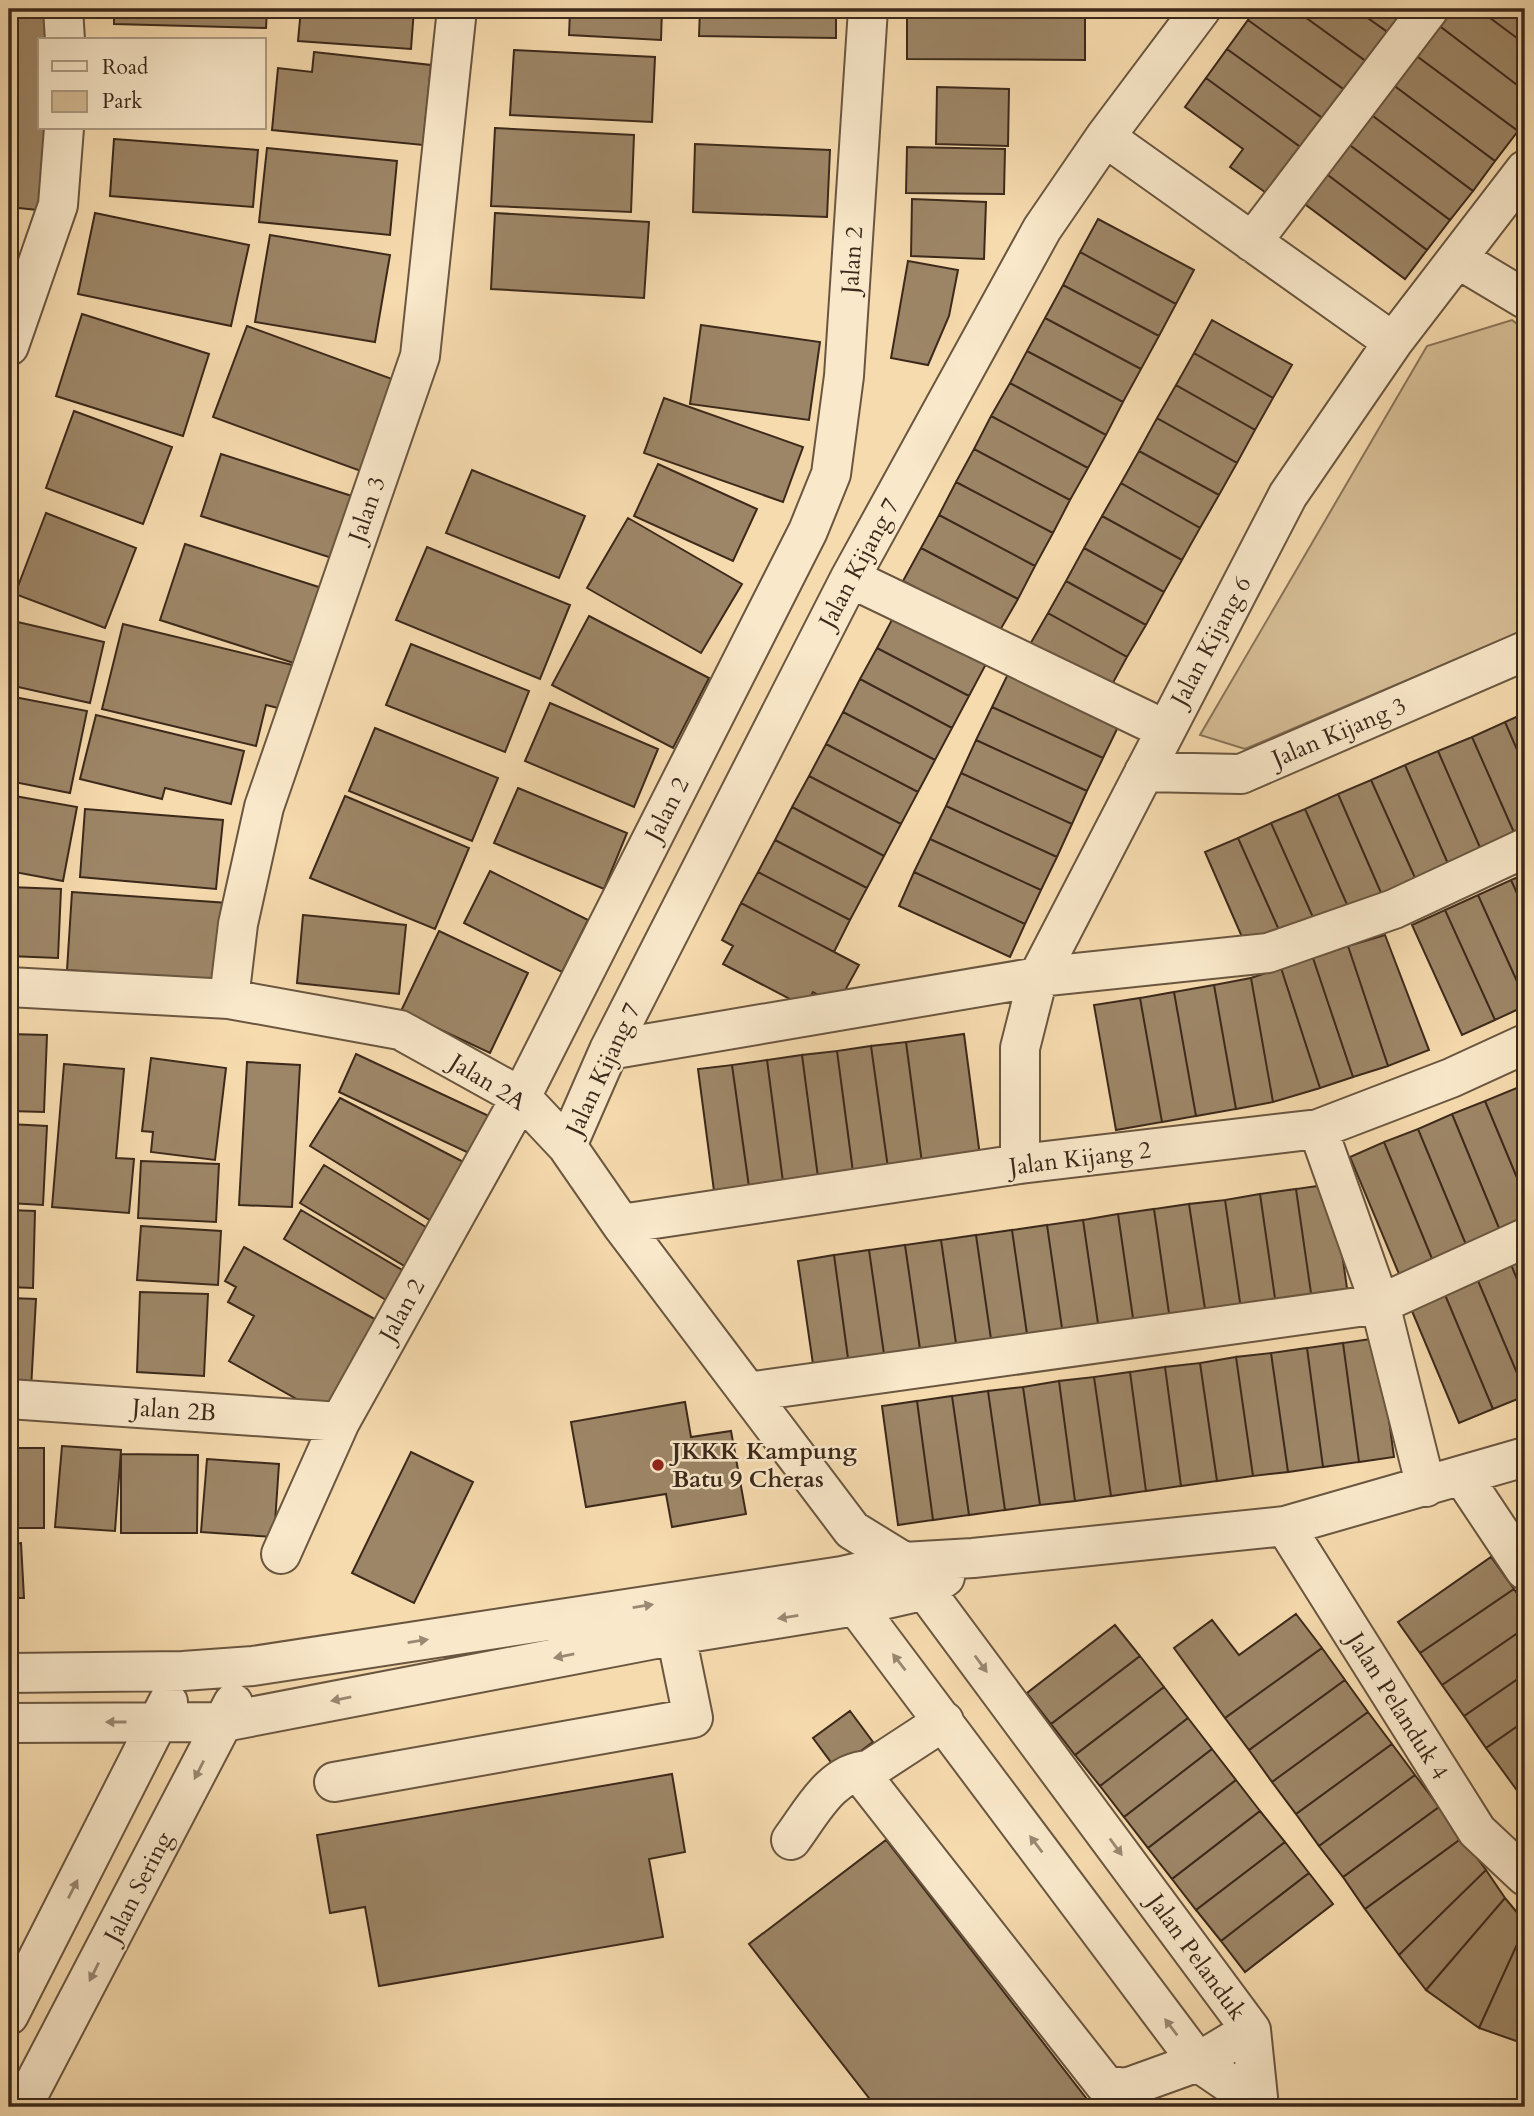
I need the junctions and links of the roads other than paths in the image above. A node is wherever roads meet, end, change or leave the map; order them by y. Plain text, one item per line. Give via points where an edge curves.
1 (63, 9) edge
2 (457, 9) edge
3 (868, 9) edge
4 (1200, 9) edge
5 (1429, 9) edge
6 (65, 38) edge
7 (64, 130) edge
8 (1105, 137) junction
9 (1525, 170) edge
10 (1252, 242) junction
11 (1458, 259) junction
12 (20, 279) edge
13 (1525, 299) edge
14 (1393, 342) junction
15 (9, 346) edge
16 (850, 578) junction
17 (1525, 651) edge
18 (1164, 729) junction
19 (1144, 772) junction
20 (1525, 848) edge
21 (1038, 978) junction
22 (9, 987) edge
23 (229, 999) junction
24 (1525, 1044) edge
25 (609, 1050) junction
26 (522, 1097) junction
27 (1318, 1129) junction
28 (567, 1146) junction
29 (1020, 1164) junction
30 (621, 1224) junction
31 (1525, 1238) edge
32 (1381, 1304) junction
33 (748, 1392) junction
34 (9, 1399) edge
35 (340, 1422) junction
36 (1525, 1457) edge
37 (1463, 1477) junction
38 (1426, 1487) junction
39 (1284, 1526) junction
40 (852, 1530) junction
41 (281, 1554) dead end
42 (1525, 1570) edge
43 (915, 1576) junction
44 (849, 1591) junction
45 (676, 1635) junction
46 (253, 1666) junction
47 (183, 1671) junction
48 (9, 1673) edge
49 (944, 1721) junction
50 (158, 1722) junction
51 (224, 1722) junction
52 (9, 1723) edge
53 (869, 1770) junction
54 (334, 1782) dead end
55 (791, 1840) dead end
56 (1525, 1876) edge
57 (9, 2015) edge
58 (1251, 2030) junction
59 (1198, 2063) junction
60 (1259, 2105) edge
61 (22, 2107) edge

1 - 6 street
2 - 23 street, Jalan 3 via 420,356 264,807 238,924
3 - 26 street, Jalan 2 via 844,376 831,474 808,531
4 - 8 street, Jalan Kijang 7
5 - 10 street
7 - 12 street via 58,205
8 - 10 street
8 - 16 street, Jalan Kijang 7 via 1042,229
9 - 11 street, Jalan Kijang 6
10 - 14 street
11 - 13 street
11 - 14 street, Jalan Kijang 6
12 - 15 street
14 - 18 street, Jalan Kijang 6 via 1289,495
16 - 18 street
16 - 25 street, Jalan Kijang 7
17 - 19 street, Jalan Kijang 3 via 1241,774
18 - 19 street, Jalan Kijang 6
19 - 21 street, Jalan Kijang 6
20 - 21 street via 1394,909 1268,953
21 - 25 street
21 - 29 street, Jalan Kijang 6 via 1020,1048
22 - 23 street, Jalan 2A
23 - 26 street, Jalan 2A via 400,1030
24 - 27 street, Jalan Kijang 2
25 - 28 street, Jalan Kijang 7
26 - 28 street, Jalan 2A
26 - 35 street, Jalan 2
27 - 29 street, Jalan Kijang 2
27 - 32 street
28 - 30 street, Jalan 2A
29 - 30 street, Jalan Kijang 2
30 - 33 street, Jalan 2A
31 - 32 street
32 - 33 street
32 - 38 street
33 - 40 street, Jalan 2A
34 - 35 street, Jalan 2B
35 - 41 street, Jalan 2
36 - 37 street
37 - 38 street
37 - 42 street
38 - 39 street
39 - 43 street via 972,1558
39 - 56 street, Jalan Pelanduk 4 via 1477,1831
40 - 43 street
40 - 44 street
43 - 44 street
43 -> 58 street, Jalan Pelanduk
44 -> 45 street
46 -> 44 street
49 -> 44 street, Jalan Pelanduk
45 -> 51 street
45 - 54 street via 692,1718
46 - 47 street
46 - 51 street, Jalan Sering
47 - 48 street
47 - 50 street
49 - 53 street
59 -> 49 street, Jalan Pelanduk
50 - 51 street
50 -> 52 street
57 -> 50 street
51 -> 61 street, Jalan Sering
53 - 55 street via 835,1781
53 - 59 street via 867,1782 1105,2085 1126,2088
58 - 59 street
58 - 60 street, Jalan Pelanduk
59 - 60 street, Jalan Pelanduk

